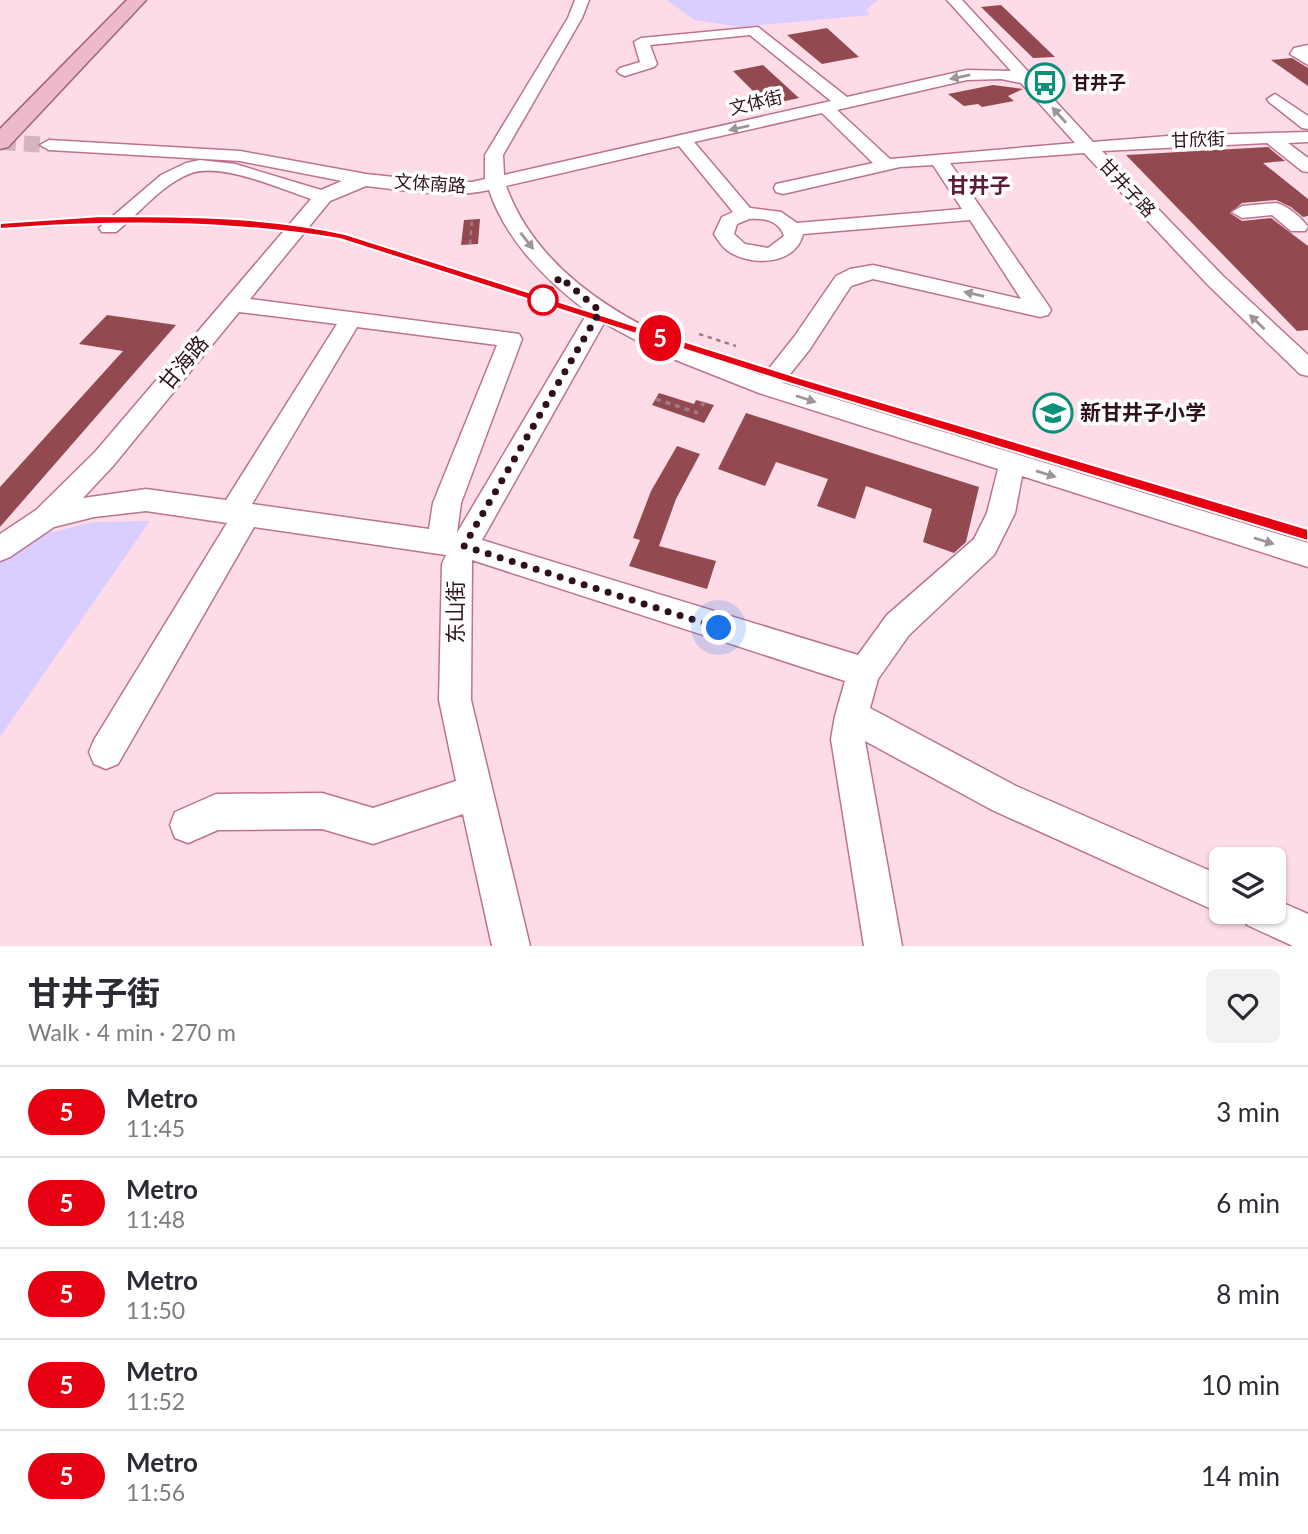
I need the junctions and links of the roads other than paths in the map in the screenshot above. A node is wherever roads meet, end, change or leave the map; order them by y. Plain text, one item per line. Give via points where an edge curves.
1 (124, 0) edge
2 (137, 0) edge
3 (583, 0) edge
4 (954, 0) edge
5 (1308, 49) edge
6 (1002, 52) junction
7 (1308, 60) edge
8 (625, 71) dead end
9 (989, 73) junction
10 (1028, 80) junction
11 (1275, 99) dead end
12 (845, 104) junction
13 (826, 108) junction
14 (0, 120) edge
15 (1308, 124) edge
16 (1308, 137) edge
17 (1271, 138) junction
18 (684, 141) junction
19 (0, 142) edge
20 (49, 145) tunnel mouth
21 (1089, 147) junction
22 (937, 159) junction
23 (885, 164) junction
24 (1308, 167) edge
25 (366, 180) junction
26 (494, 182) junction
27 (783, 188) dead end
28 (323, 197) junction
29 (1242, 212) dead end
30 (745, 214) junction
31 (977, 214) junction
32 (109, 228) dead end
33 (792, 229) junction
34 (1305, 229) edge
35 (233, 304) junction
36 (600, 311) junction
37 (351, 319) junction
38 (1308, 368) edge
39 (767, 387) junction
40 (1012, 463) junction
41 (240, 513) junction
42 (46, 518) junction
43 (452, 545) junction
44 (0, 550) edge
45 (1308, 555) edge
46 (864, 672) junction
47 (851, 716) junction
48 (106, 752) dead end
49 (476, 792) junction
50 (188, 825) dead end
51 (1209, 889) edge
52 (1286, 923) edge
53 (1308, 933) edge
54 (511, 946) edge
55 (883, 946) edge

1 - 14 main road
2 - 19 main road
3 - 26 street via 494,155
4 - 6 street, 甘井子路
5 - 7 street via 1298,54
6 - 9 street via 1004,64
6 - 10 street, 甘井子路
8 - 12 street via 649,64 641,42 753,30
9 - 10 street, 文体街
9 -> 12 street, 文体街
21 -> 10 street, 甘井子路
11 - 15 street
12 - 13 street, 文体街
13 -> 18 street, 文体街
13 - 23 street
16 - 17 street, 甘欣街
17 - 21 street, 甘欣街
17 - 24 street
18 - 26 street, 文体街
18 - 30 street
20 - 25 street, 文体南路 via 240,156
21 - 22 street, 甘欣街
38 -> 21 street, 甘井子路 via 1260,326
22 - 23 street, 甘欣街
22 - 31 street
23 - 27 street, 甘欣街
25 - 26 street, 文体南路 via 440,188 472,188
25 - 28 street, 甘海路
26 -> 36 street via 517,228 541,258
28 - 32 street via 240,170 188,167
28 - 35 street, 甘海路
29 - 34 street via 1276,209
30 - 33 street via 768,214
30 - 33 street via 729,221 724,234 742,251 764,254 785,249 794,236
31 - 33 street
31 -> 39 street via 1040,310 873,272 857,274 843,281
35 - 37 street
35 - 42 street, 甘海路 via 104,459
36 - 39 street via 662,344
36 - 43 street, 东山街
37 - 41 street
37 - 43 street via 511,339 447,503
39 -> 40 street
40 -> 45 street
40 - 46 street via 1001,513 984,547 898,625
41 - 42 street via 146,499
41 - 43 street
41 - 48 street
42 - 44 street, 甘海路
43 - 46 street
43 - 49 street, 东山街 via 456,564 455,700
46 - 47 street
47 - 51 street via 1004,798
47 - 55 street via 848,740
49 - 50 street via 373,826 322,811 216,811
49 - 54 street, 东山街
52 - 53 street

